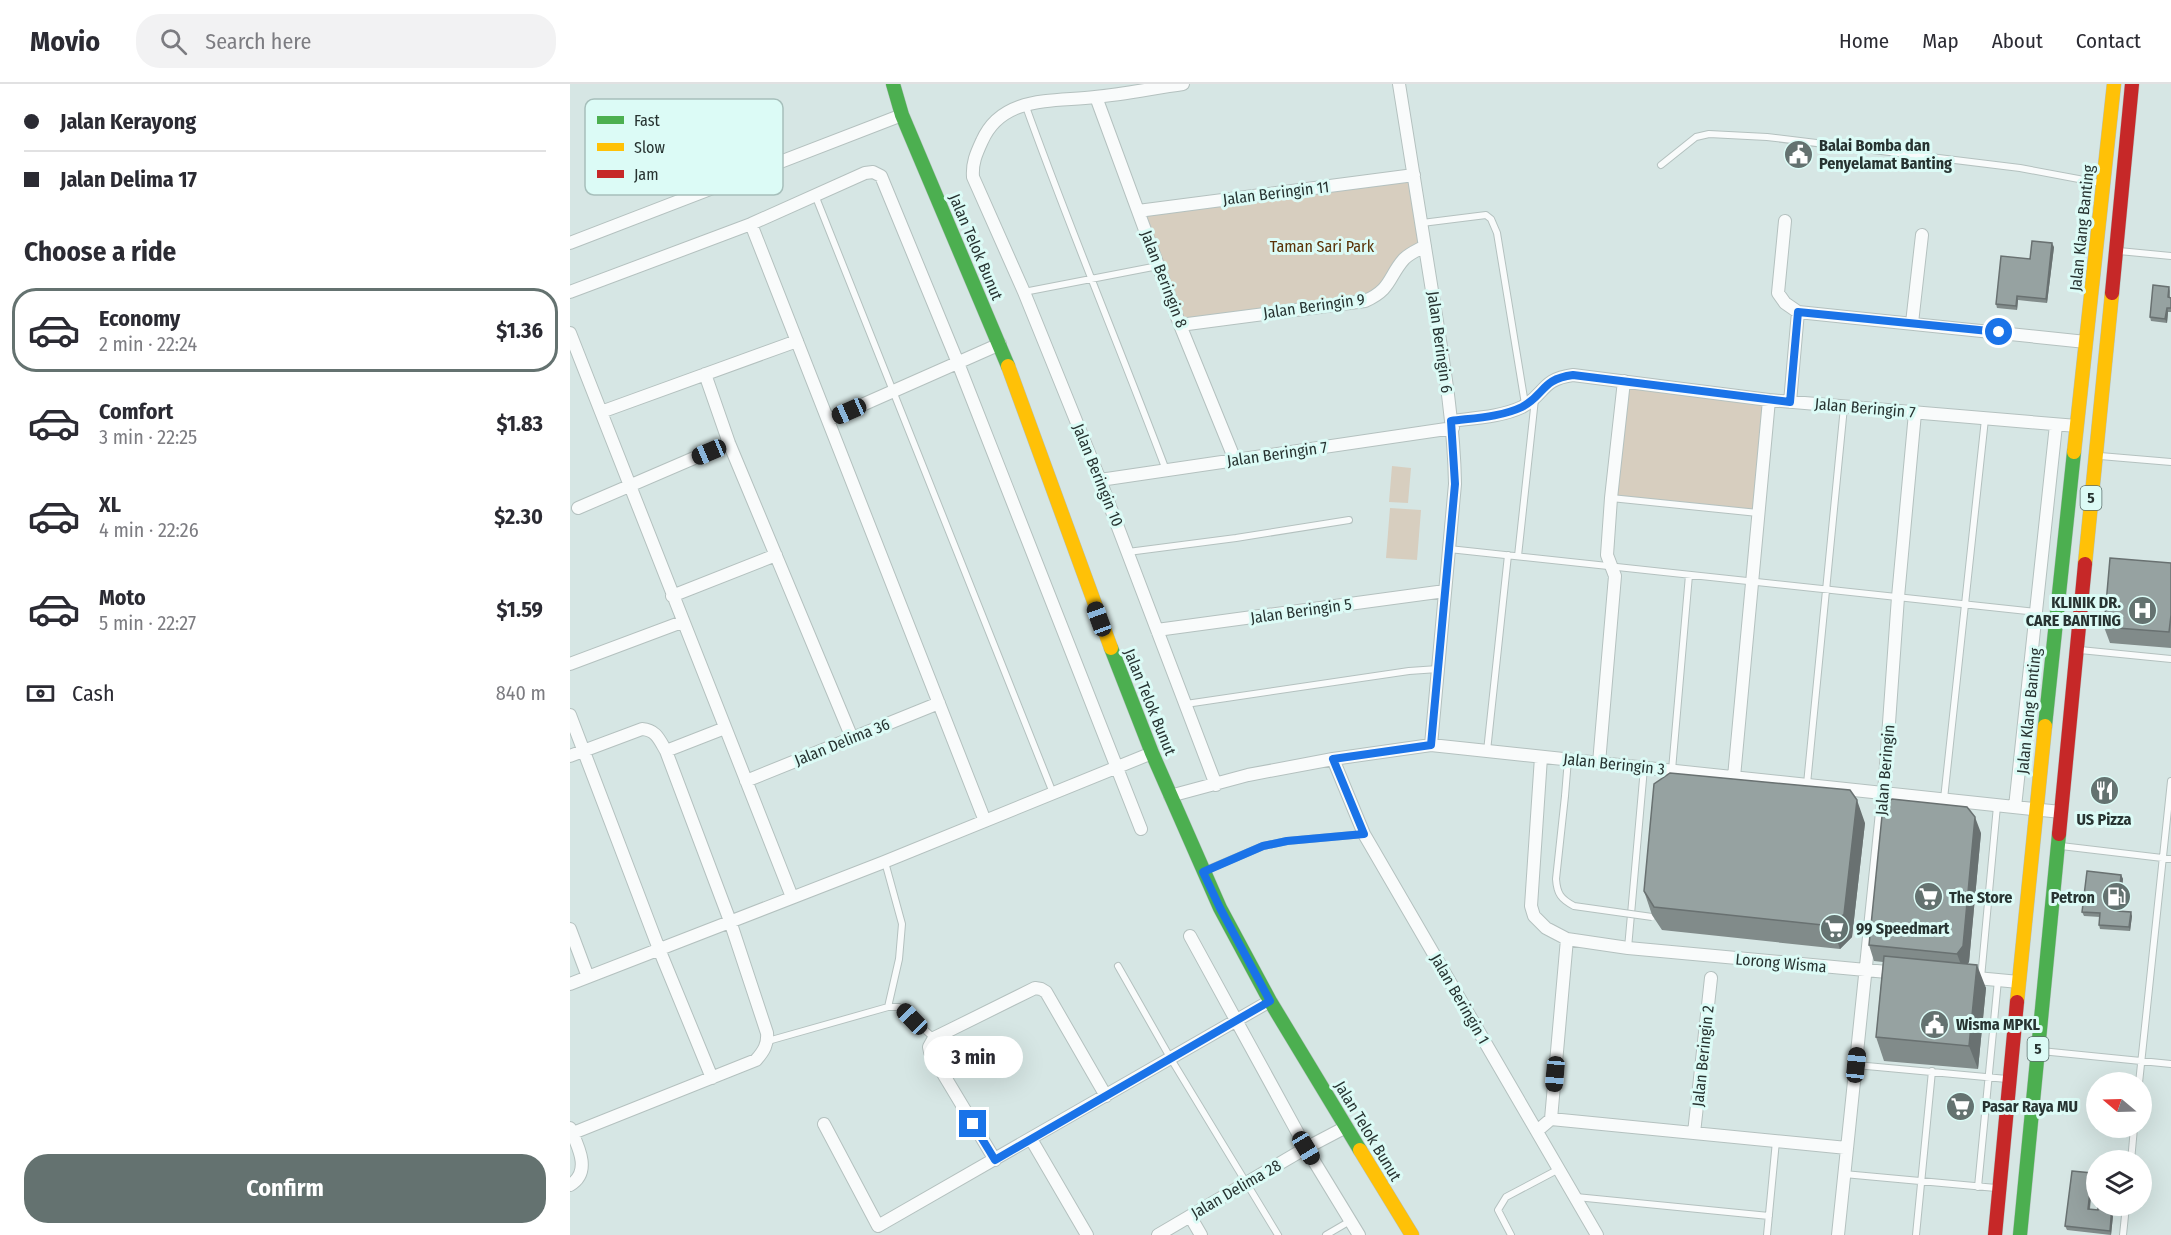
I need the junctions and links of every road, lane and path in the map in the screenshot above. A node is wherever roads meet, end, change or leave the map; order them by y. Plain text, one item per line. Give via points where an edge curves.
1 (893, 84) edge
2 (1183, 84) edge
3 (1399, 84) edge
4 (2114, 84) edge
5 (2132, 84) edge
6 (1096, 97) junction
7 (1024, 103) junction
8 (902, 116) junction
9 (783, 162) edge
10 (1661, 165) dead end
11 (1414, 175) junction
12 (2103, 183) junction
13 (2122, 185) junction
14 (695, 195) edge
15 (815, 195) junction
16 (1138, 211) junction
17 (1785, 221) dead end
18 (1422, 223) junction
19 (751, 224) junction
20 (1922, 235) dead end
21 (570, 243) edge
22 (1425, 246) junction
23 (2115, 250) junction
24 (2171, 256) edge
25 (1158, 266) junction
26 (1092, 279) junction
27 (570, 292) edge
28 (1024, 292) junction
29 (1794, 309) junction
30 (1912, 323) junction
31 (1180, 325) junction
32 (570, 333) edge
33 (797, 341) junction
34 (2086, 342) junction
35 (1000, 344) junction
36 (958, 363) junction
37 (705, 374) junction
38 (1624, 381) junction
39 (892, 392) junction
40 (1769, 400) junction
41 (1530, 401) junction
42 (1790, 402) junction
43 (1844, 407) junction
44 (601, 412) junction
45 (1915, 413) junction
46 (1985, 419) junction
47 (828, 420) junction
48 (1452, 425) junction
49 (2056, 425) junction
50 (2077, 426) junction
51 (729, 443) junction
52 (2095, 456) junction
53 (1235, 460) junction
54 (2171, 462) edge
55 (1166, 470) junction
56 (1100, 480) junction
57 (628, 486) junction
58 (1611, 498) junction
59 (578, 508) dead end
60 (1758, 513) junction
61 (1348, 520) dead end
62 (1449, 549) junction
63 (1128, 552) junction
64 (776, 555) junction
65 (1508, 555) junction
66 (1518, 556) junction
67 (1610, 565) junction
68 (1689, 575) junction
69 (1752, 582) junction
70 (1826, 590) junction
71 (1445, 591) junction
72 (672, 596) junction
73 (1898, 597) junction
74 (1965, 605) junction
75 (2036, 612) junction
76 (682, 622) junction
77 (1157, 630) junction
78 (2076, 650) junction
79 (2171, 660) edge
80 (570, 664) edge
81 (1438, 669) junction
82 (939, 703) junction
83 (1185, 704) junction
84 (570, 716) edge
85 (725, 728) junction
86 (852, 738) junction
87 (1431, 745) junction
88 (584, 750) junction
89 (666, 751) junction
90 (1487, 751) junction
91 (1152, 753) junction
92 (570, 756) edge
93 (1541, 756) junction
94 (1333, 759) junction
95 (1568, 759) junction
96 (1599, 763) junction
97 (1644, 767) junction
98 (1117, 768) junction
99 (1672, 770) junction
100 (1734, 777) junction
101 (746, 781) junction
102 (2171, 781) edge
103 (1806, 784) junction
104 (1216, 785) junction
105 (1884, 793) junction
106 (1053, 794) junction
107 (1170, 796) junction
108 (1944, 799) junction
109 (1997, 805) junction
110 (2015, 807) junction
111 (2035, 809) junction
112 (2061, 812) junction
113 (985, 821) junction
114 (1141, 829) dead end
115 (1364, 834) junction
116 (2058, 846) junction
117 (2163, 859) junction
118 (2171, 860) edge
119 (885, 862) junction
120 (1203, 872) junction
121 (792, 897) junction
122 (1652, 917) edge
123 (730, 921) junction
124 (570, 929) edge
125 (1190, 936) dead end
126 (1567, 939) junction
127 (1628, 948) junction
128 (659, 949) junction
129 (1118, 966) dead end
130 (1865, 970) junction
131 (1912, 974) edge
132 (588, 977) junction
133 (1958, 977) edge
134 (1711, 978) dead end
135 (1981, 978) junction
136 (1998, 980) junction
137 (2019, 982) junction
138 (570, 984) edge
139 (1270, 1001) junction
140 (888, 1006) junction
141 (1237, 1022) junction
142 (934, 1038) junction
143 (768, 1041) junction
144 (2038, 1050) junction
145 (1171, 1059) junction
146 (2141, 1061) junction
147 (2171, 1064) edge
148 (1856, 1065) junction
149 (1932, 1071) junction
150 (2140, 1072) edge
151 (1989, 1077) junction
152 (712, 1078) junction
153 (2009, 1079) junction
154 (1106, 1096) junction
155 (1551, 1119) junction
156 (824, 1124) dead end
157 (1346, 1127) junction
158 (571, 1130) edge
159 (1537, 1131) junction
160 (1694, 1133) junction
161 (1031, 1139) junction
162 (1776, 1141) junction
163 (1306, 1148) junction
164 (1847, 1148) junction
165 (995, 1160) junction
166 (1559, 1169) junction
167 (1844, 1174) junction
168 (1921, 1181) junction
169 (1246, 1183) junction
170 (570, 1185) edge
171 (1978, 1186) junction
172 (1999, 1188) junction
173 (1575, 1197) junction
174 (1190, 1216) junction
175 (1769, 1216) junction
176 (2125, 1216) edge
177 (1351, 1221) junction
178 (877, 1231) edge
179 (1087, 1235) edge
180 (1158, 1235) edge
181 (1201, 1235) edge
182 (1278, 1235) edge
183 (1326, 1235) edge
184 (1359, 1235) edge
185 (1412, 1235) edge
186 (1511, 1235) edge
187 (1597, 1235) edge
188 (1767, 1235) edge
189 (1838, 1235) edge
190 (1916, 1235) edge
191 (1995, 1235) edge
192 (2020, 1235) edge
193 (2123, 1235) edge

1 - 8 main road, Jalan Telok Bunut
2 - 6 street
3 - 11 street, Jalan Beringin 6
4 - 12 main road, Jalan Klang Banting / 5
5 - 13 main road, 5
6 - 7 street
6 - 16 street, Jalan Beringin 8
7 - 26 lane
7 - 28 street, Jalan Beringin 10 via 994,121 973,168 973,177
8 - 9 street
8 - 35 main road, Jalan Telok Bunut
10 - 12 lane via 1696,137 1709,134 1767,137 2020,168
11 - 16 street, Jalan Beringin 11
11 - 18 street, Jalan Beringin 6
12 - 13 street
12 - 34 main road, Jalan Klang Banting / 5
13 - 23 main road, 5
14 - 21 street
15 - 19 street
15 - 36 street via 865,173 881,176
15 - 39 lane
16 - 25 street, Jalan Beringin 8
17 - 29 street via 1778,293
18 - 22 street, Jalan Beringin 6
18 - 41 lane via 1486,215 1491,219
19 - 27 street
19 - 33 street
20 - 30 street
22 - 31 street, Jalan Beringin 9 via 1403,260 1381,293 1365,301
22 - 48 street, Jalan Beringin 6
23 - 24 lane
23 - 52 main road, 5
25 - 26 lane
25 - 31 street, Jalan Beringin 8
26 - 28 lane
26 - 55 lane
28 - 56 street, Jalan Beringin 10
29 - 30 street
29 - 42 street
30 - 34 street
31 - 53 street, Jalan Beringin 8
32 - 44 street
33 - 37 street
33 - 47 street
34 - 50 main road, Jalan Klang Banting / 5
35 - 36 street
35 - 91 main road, Jalan Telok Bunut via 1099,619
36 - 39 street
36 - 98 street
37 - 44 street
37 - 51 street
38 - 40 street, Jalan Beringin 7
38 - 41 street, Jalan Beringin 7 via 1559,377
38 - 58 street
39 - 47 street
39 - 106 lane
40 - 42 street, Jalan Beringin 7
40 - 60 street
41 - 48 street, Jalan Beringin 7 via 1511,412
41 - 66 lane
42 - 43 street, Jalan Beringin 7
43 - 45 street, Jalan Beringin 7
43 - 70 lane
44 - 57 street
45 - 46 street, Jalan Beringin 7
45 - 73 street, Jalan Beringin
46 - 49 street, Jalan Beringin 7
46 - 74 lane
47 - 82 street
48 - 53 street, Jalan Beringin 7
48 - 62 street, Jalan Beringin 6 via 1455,484
49 - 50 street, Jalan Beringin 7
49 - 75 street
50 - 111 main road, Jalan Klang Banting / 5
51 - 57 street
51 - 64 street
52 - 54 lane
52 - 78 main road, 5
53 - 55 street, Jalan Beringin 7
55 - 56 street, Jalan Beringin 7
56 - 63 street, Jalan Beringin 10
57 - 59 street
57 - 72 street
58 - 60 lane
58 - 67 street via 1607,555
60 - 69 street
61 - 63 lane
62 - 65 lane
62 - 71 street, Jalan Beringin 6
63 - 77 street, Jalan Beringin 10
64 - 72 street
64 - 86 street
65 - 66 lane
65 - 90 lane
66 - 67 lane
67 - 68 lane
67 - 96 street via 1615,576
68 - 69 lane
68 - 99 lane
69 - 70 lane
69 - 100 street
70 - 73 lane
70 - 103 lane
71 - 77 street, Jalan Beringin 5
71 - 81 street, Jalan Beringin 6
72 - 76 street
73 - 74 lane
73 - 105 street, Jalan Beringin
74 - 75 lane
74 - 108 lane
75 - 110 street
76 - 80 street
76 - 85 street
77 - 83 street, Jalan Beringin 10
78 - 79 lane
78 - 112 main road, 5
81 - 83 lane
81 - 87 street, Jalan Beringin 6
82 - 86 street, Jalan Delima 36
82 - 113 street
83 - 104 street, Jalan Beringin 10
84 - 88 street
85 - 89 street
85 - 101 street
86 - 101 street, Jalan Delima 36
87 - 90 street, Jalan Beringin 3
87 - 94 street, Jalan Beringin 3
88 - 89 street via 642,729 657,735
88 - 92 street
88 - 128 street
89 - 123 street
90 - 93 street, Jalan Beringin 3
91 - 98 street
91 - 107 main road, Jalan Telok Bunut
93 - 95 street, Jalan Beringin 3
93 - 126 street, Lorong Wisma via 1531,906 1534,916 1546,928
94 - 104 street, Jalan Beringin 3
94 - 115 street, Jalan Beringin 1
95 - 96 street, Jalan Beringin 3
95 - 122 lane, bridge via 1557,891 1574,906
96 - 97 street, Jalan Beringin 3
97 - 99 street, Jalan Beringin 3
97 - 127 lane
98 - 106 street
98 - 114 street
99 - 100 street, Jalan Beringin 3
100 - 103 street, Jalan Beringin 3
101 - 121 street
102 - 117 lane
103 - 105 street, Jalan Beringin 3
104 - 107 street, Jalan Beringin 3
105 - 108 street, Jalan Beringin 3
105 - 130 street, Jalan Beringin
106 - 113 street
107 - 120 main road, Jalan Telok Bunut
108 - 109 street, Jalan Beringin 3
109 - 110 street, Jalan Beringin 3
109 - 135 lane
110 - 111 street, Jalan Beringin 3
111 - 112 street, Jalan Beringin 3
111 - 137 main road, Jalan Klang Banting / 5
112 - 116 main road, 5
113 - 119 street
115 - 120 lane via 1263,846
115 - 159 street, Jalan Beringin 1
116 - 117 lane
116 - 144 main road, 5
117 - 118 lane
117 - 146 lane
119 - 121 street
119 - 140 lane via 902,924
120 - 139 main road, Jalan Telok Bunut
121 - 123 street
123 - 128 street
123 - 143 street
124 - 132 street
125 - 141 street
126 - 127 street, Lorong Wisma
126 - 155 street
127 - 130 street, Lorong Wisma
128 - 132 street
128 - 152 street
129 - 145 lane
130 - 131 street, Lorong Wisma
130 - 148 street, Jalan Beringin
132 - 138 street
133 - 135 street
134 - 160 street, Jalan Beringin 2
135 - 136 street
136 - 137 street
136 - 151 lane
137 - 153 main road, Jalan Klang Banting / 5
139 - 141 street
139 - 157 main road, Jalan Telok Bunut
140 - 142 lane via 900,1007
140 - 143 lane
141 - 145 street
141 - 163 street
142 - 154 street via 1035,988 1041,989
142 - 165 street via 930,1052
143 - 152 street via 756,1059
144 - 146 lane
144 - 192 main road, 5
145 - 154 street
145 - 169 lane
146 - 147 lane
146 - 150 lane
148 - 149 lane
148 - 164 street, Jalan Beringin
149 - 151 lane
149 - 168 lane
151 - 153 lane
151 - 171 lane
152 - 158 street
153 - 172 main road, Jalan Klang Banting / 5
154 - 161 street
155 - 159 street
155 - 160 street
156 - 178 street
157 - 163 street, Jalan Delima 28
157 - 185 main road, Jalan Telok Bunut
158 - 170 street via 583,1172
159 - 166 street, Jalan Beringin 1
160 - 162 street
161 - 165 street
161 - 179 street
162 - 164 street
162 - 175 lane
163 - 169 street, Jalan Delima 28
163 - 177 street
164 - 167 street, Jalan Beringin
165 - 178 street
166 - 173 street, Jalan Beringin 1
166 - 186 lane via 1506,1197 1498,1210
167 - 168 lane
167 - 189 street, Jalan Beringin
168 - 171 lane
168 - 190 lane
169 - 174 street, Jalan Delima 28
169 - 182 lane
171 - 172 lane
172 - 191 main road, Jalan Klang Banting / 5
173 - 175 lane
173 - 187 street, Jalan Beringin 1
174 - 180 street, Jalan Delima 28
174 - 181 street
175 - 188 lane
176 - 193 lane
177 - 183 lane
177 - 184 street

